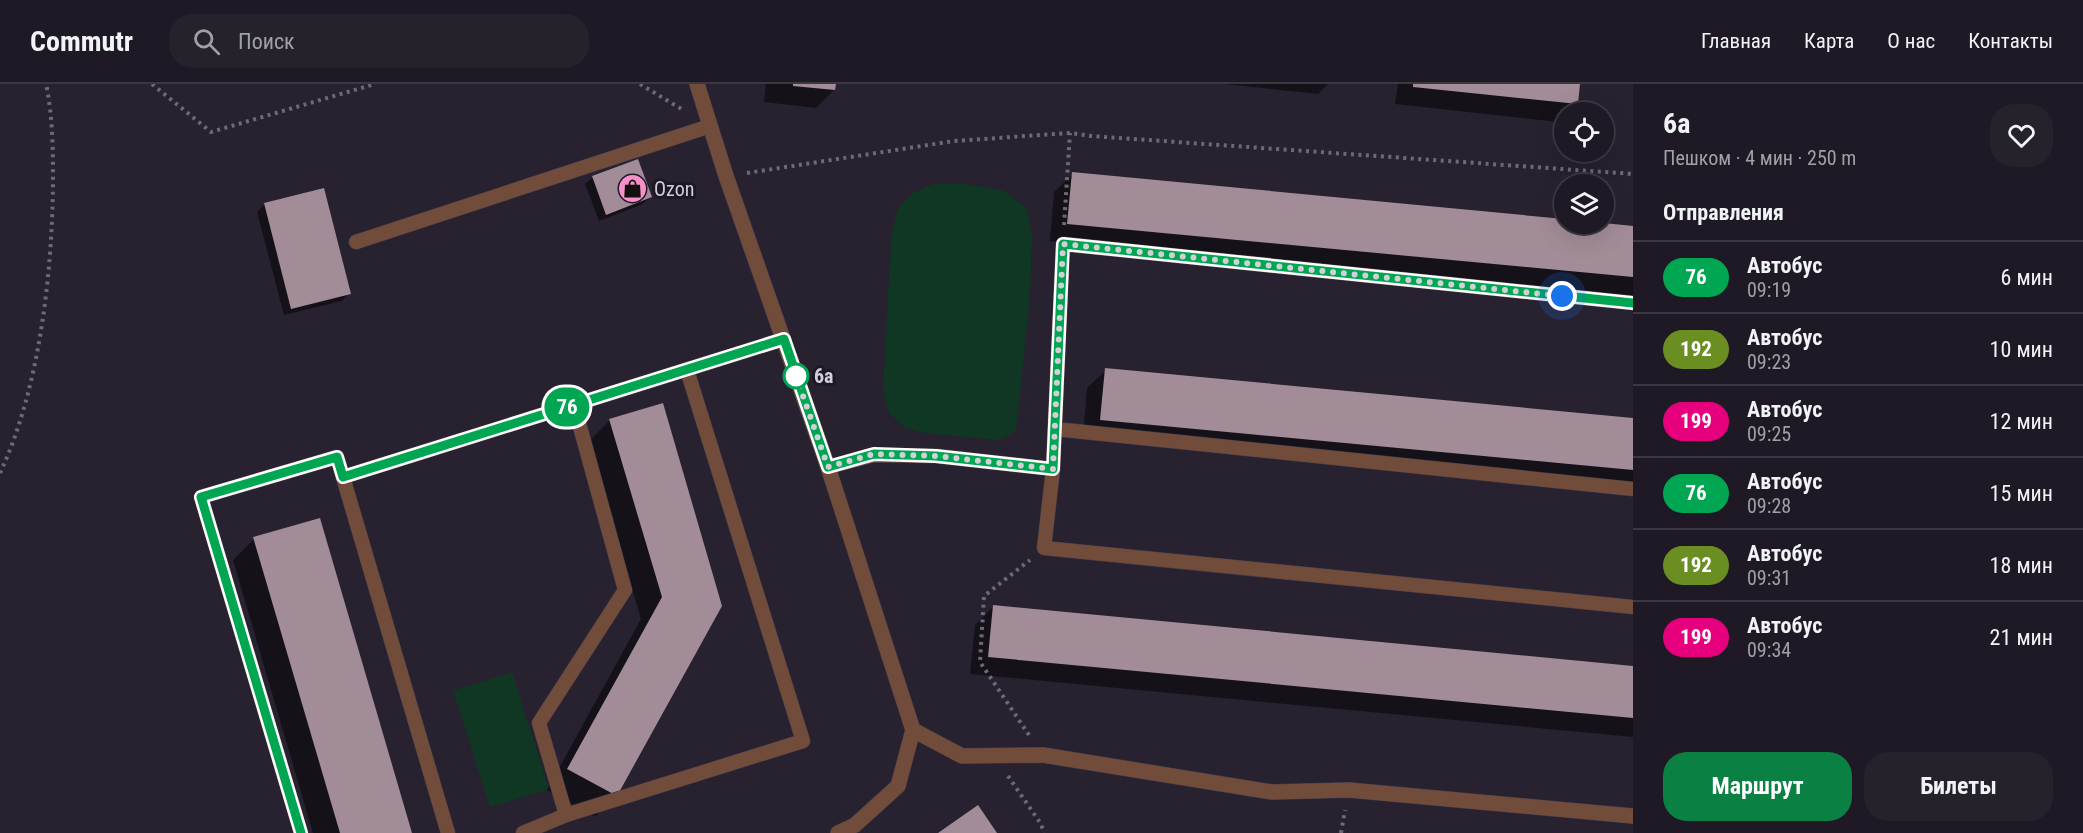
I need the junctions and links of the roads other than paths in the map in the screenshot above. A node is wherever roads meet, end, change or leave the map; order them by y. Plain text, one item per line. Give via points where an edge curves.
1 (697, 84) edge
2 (710, 126) junction
3 (356, 242) dead end
4 (1633, 303) edge
5 (784, 339) junction
6 (687, 370) junction
7 (574, 405) junction
8 (1055, 429) junction
9 (828, 467) junction
10 (1053, 469) junction
11 (343, 477) junction
12 (1633, 489) edge
13 (1633, 607) edge
14 (913, 730) junction
15 (566, 815) junction
16 (1633, 816) edge
17 (301, 833) edge
18 (448, 833) edge
19 (523, 833) edge
20 (838, 833) edge

1 - 2 street
2 - 3 lane
2 - 5 street
4 - 8 lane via 1063,244
5 - 6 lane
5 - 9 street
6 - 7 lane
6 - 15 lane via 803,741
7 - 11 lane
7 - 15 lane via 625,590 539,723
8 - 10 lane
8 - 12 lane
9 - 10 lane via 874,454 936,456
9 - 14 street
10 - 13 lane via 1044,548
11 - 17 lane via 337,457 201,497
11 - 18 lane
14 - 16 street via 963,756 1043,755 1272,792 1349,790
14 - 20 street via 898,786 855,825
15 - 19 lane

